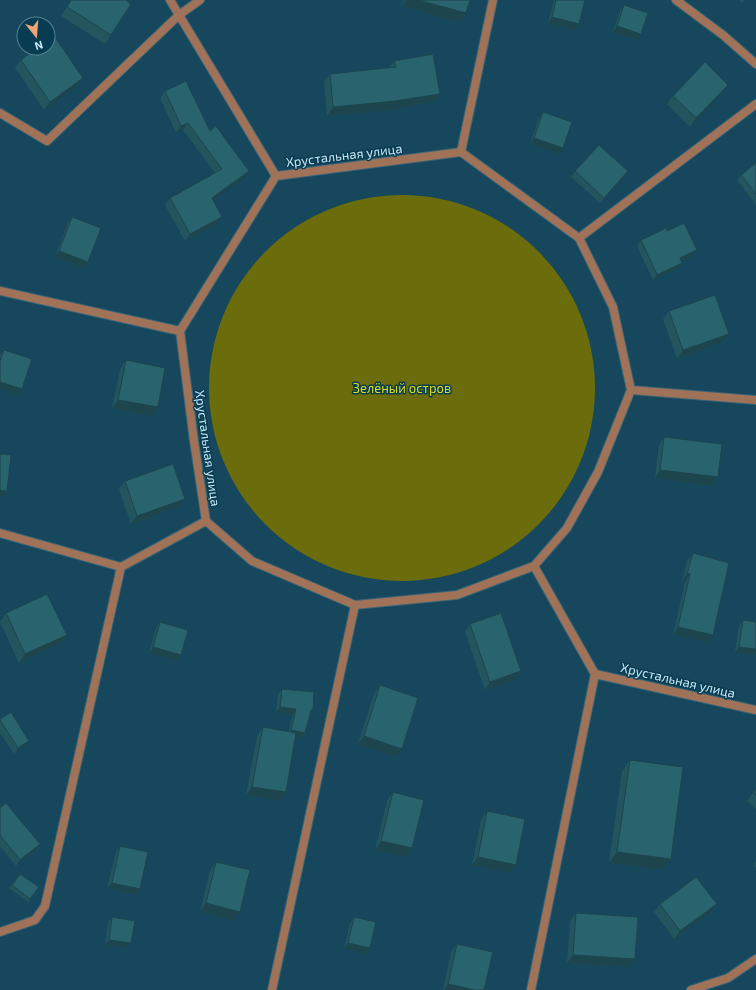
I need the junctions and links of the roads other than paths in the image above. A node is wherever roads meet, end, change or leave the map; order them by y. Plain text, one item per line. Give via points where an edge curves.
1 (170, 0) edge
2 (200, 0) edge
3 (493, 0) edge
4 (676, 0) edge
5 (179, 14) junction
6 (756, 64) edge
7 (756, 104) edge
8 (0, 113) edge
9 (461, 152) junction
10 (276, 176) junction
11 (579, 238) junction
12 (0, 291) edge
13 (180, 331) junction
14 (631, 390) junction
15 (756, 400) edge
16 (206, 521) junction
17 (0, 533) edge
18 (534, 566) junction
19 (121, 568) junction
20 (355, 605) junction
21 (595, 674) junction
22 (756, 710) edge
23 (0, 932) edge
24 (756, 959) edge
25 (272, 990) edge
26 (531, 990) edge
27 (691, 990) edge

1 - 5 street
2 - 5 street
3 - 9 street
4 - 6 street via 723,35
5 - 8 street via 47,141
5 - 10 street
7 - 11 street
9 - 10 street, Хрустальная улица
9 - 11 street
10 - 13 street, Хрустальная улица
11 - 14 street via 613,307
12 - 13 street
13 - 16 street, Хрустальная улица
14 - 15 street
14 - 18 street, Хрустальная улица via 598,472 567,528
16 - 19 street
16 - 20 street, Хрустальная улица via 252,561
17 - 19 street
18 - 20 street, Хрустальная улица via 457,595
18 - 21 street
19 - 23 street via 45,906 35,920
20 - 25 street
21 - 22 street, Хрустальная улица
21 - 26 street
24 - 27 street via 728,978

